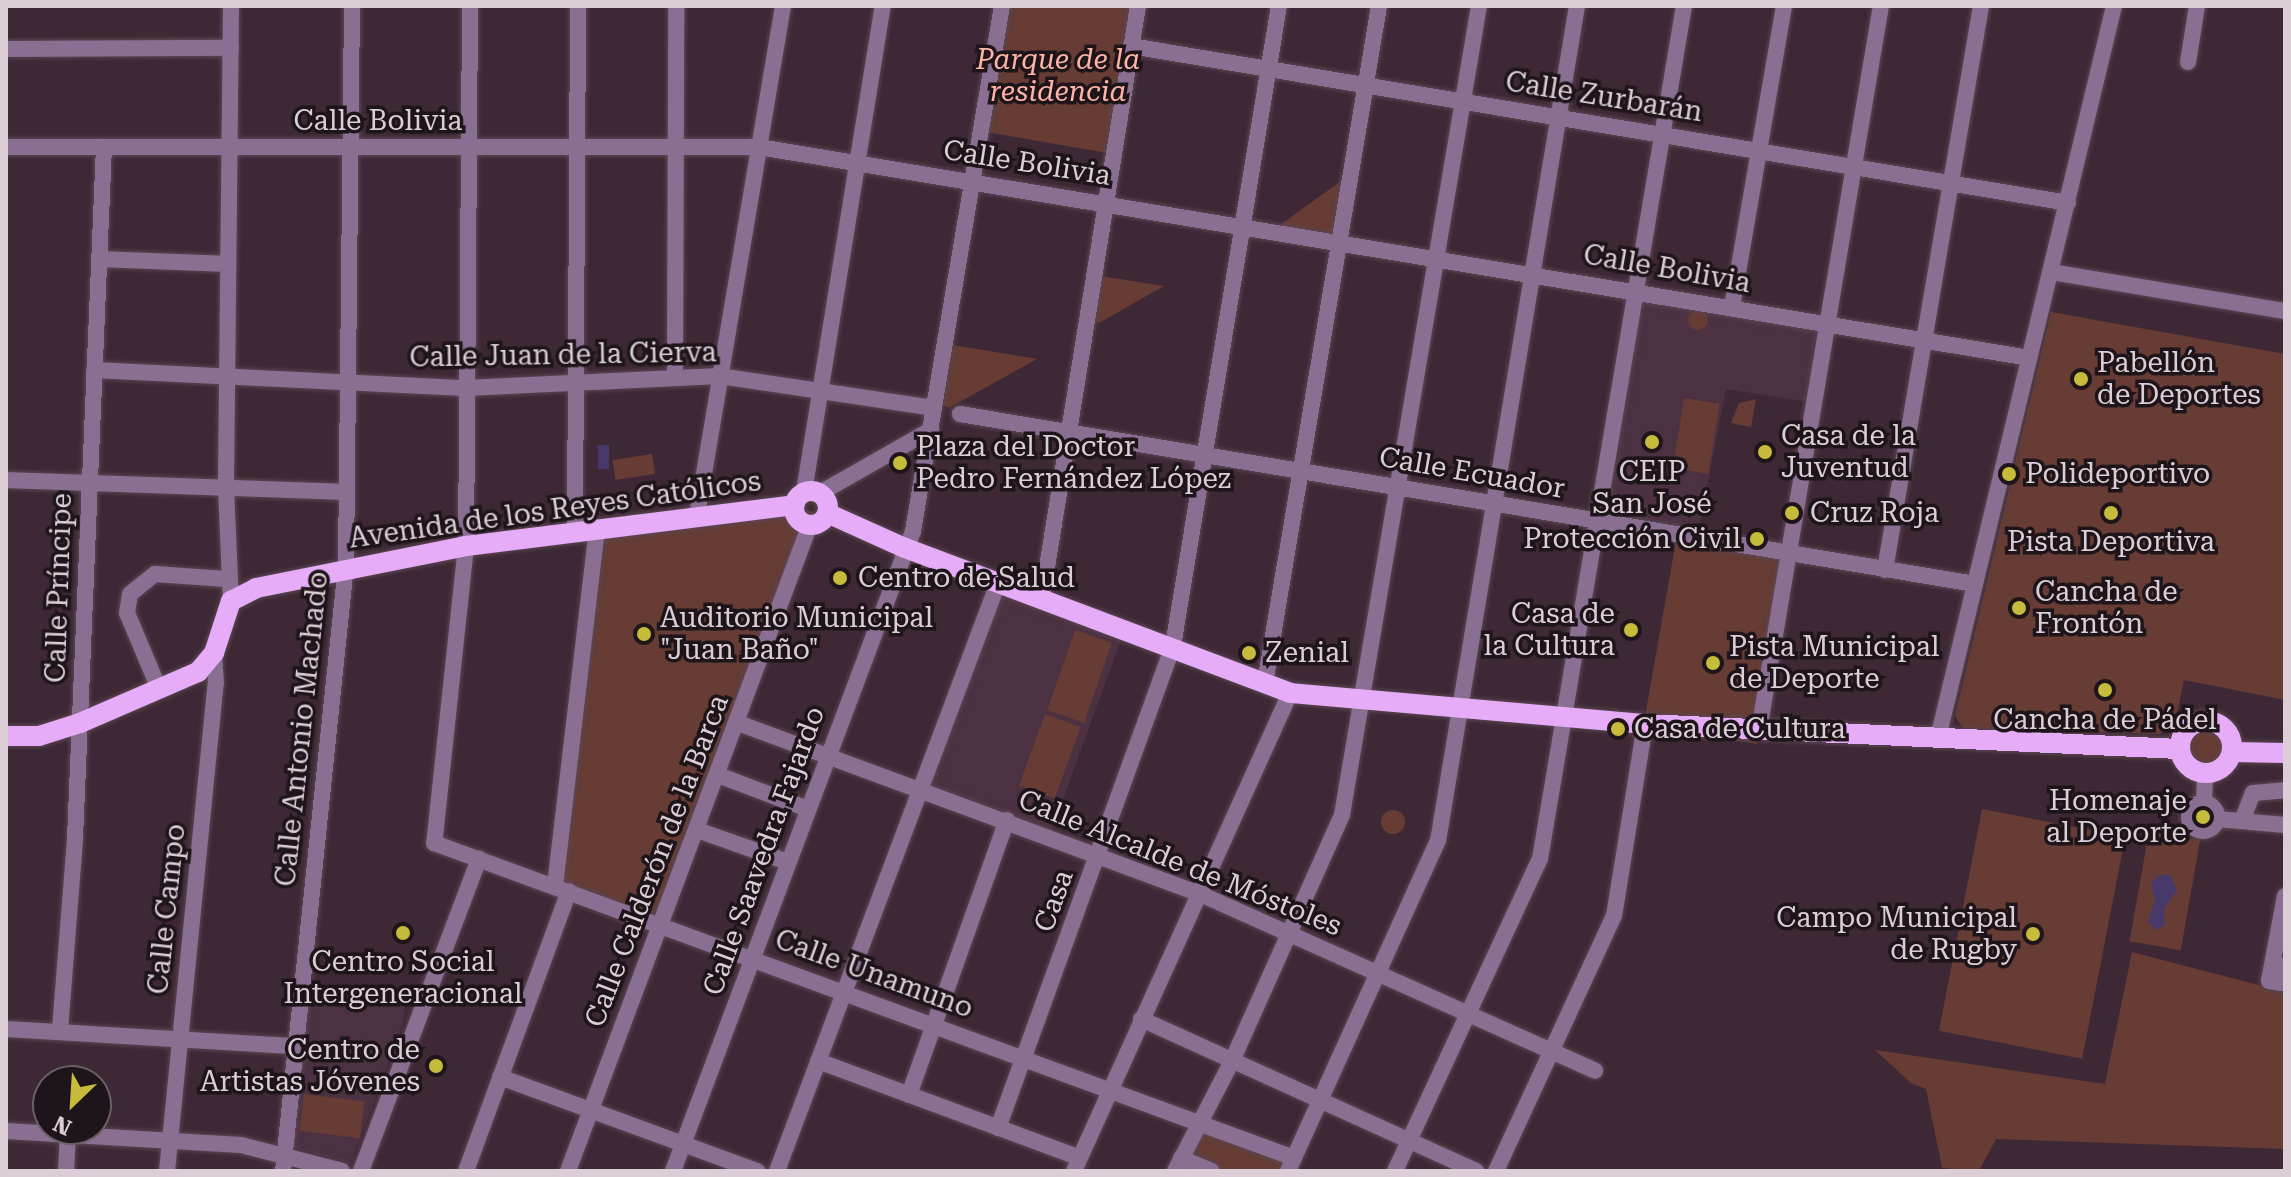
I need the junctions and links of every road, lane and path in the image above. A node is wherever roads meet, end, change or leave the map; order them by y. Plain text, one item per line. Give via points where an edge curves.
1 (231, 6) edge
2 (352, 6) edge
3 (470, 6) edge
4 (578, 6) edge
5 (676, 6) edge
6 (783, 6) edge
7 (883, 6) edge
8 (1002, 6) edge
9 (1138, 6) edge
10 (1279, 6) edge
11 (1379, 6) edge
12 (1479, 6) edge
13 (1577, 6) edge
14 (1684, 6) edge
15 (1784, 6) edge
16 (1881, 6) edge
17 (1981, 6) edge
18 (2114, 6) edge
19 (2197, 6) edge
20 (1131, 46) junction
21 (231, 48) junction
22 (6, 49) edge
23 (2188, 62) dead end
24 (1269, 69) junction
25 (1366, 84) junction
26 (1463, 100) junction
27 (1559, 116) junction
28 (1663, 134) junction
29 (230, 146) junction
30 (677, 146) junction
31 (6, 147) edge
32 (104, 147) junction
33 (352, 147) junction
34 (470, 147) junction
35 (759, 147) junction
36 (578, 148) junction
37 (1758, 149) junction
38 (857, 162) junction
39 (1854, 166) junction
40 (972, 180) junction
41 (1952, 181) junction
42 (1106, 203) junction
43 (2068, 203) junction
44 (1244, 225) junction
45 (1340, 242) junction
46 (1436, 258) junction
47 (100, 259) junction
48 (228, 264) junction
49 (2051, 272) junction
50 (1533, 273) junction
51 (1638, 290) junction
52 (1732, 307) junction
53 (2285, 311) edge
54 (1829, 322) junction
55 (1925, 340) junction
56 (2029, 358) junction
57 (94, 370) junction
58 (227, 376) junction
59 (720, 376) junction
60 (675, 377) junction
61 (348, 382) junction
62 (577, 384) junction
63 (465, 388) junction
64 (818, 388) junction
65 (934, 408) junction
66 (960, 414) dead end
67 (931, 430) junction
68 (1070, 432) junction
69 (1205, 455) junction
70 (1300, 471) junction
71 (6, 480) edge
72 (89, 483) junction
73 (1397, 486) junction
74 (226, 488) junction
75 (347, 492) junction
76 (1493, 502) junction
77 (811, 506) junction
78 (697, 515) junction
79 (1596, 521) junction
80 (597, 527) junction
81 (575, 529) junction
82 (466, 546) junction
83 (905, 548) junction
84 (1790, 554) junction
85 (346, 566) junction
86 (1885, 570) junction
87 (226, 579) junction
88 (998, 583) junction
89 (1975, 584) junction
90 (1042, 598) junction
91 (231, 601) junction
92 (1173, 646) junction
93 (214, 653) junction
94 (1265, 683) junction
95 (159, 689) junction
96 (1290, 693) junction
97 (1362, 701) junction
98 (1459, 711) junction
99 (1564, 718) junction
100 (80, 723) junction
101 (738, 723) junction
102 (1645, 724) junction
103 (1759, 730) junction
104 (6, 736) edge
105 (1938, 738) junction
106 (2180, 749) junction
107 (2232, 752) junction
108 (2285, 753) edge
109 (827, 756) junction
110 (2205, 773) junction
111 (718, 775) junction
112 (921, 789) junction
113 (2285, 790) edge
114 (2204, 804) junction
115 (808, 809) junction
116 (2217, 819) junction
117 (1007, 820) junction
118 (2242, 821) junction
119 (2285, 825) edge
120 (697, 830) junction
121 (1099, 856) junction
122 (479, 859) junction
123 (788, 862) junction
124 (562, 888) junction
125 (1198, 893) junction
126 (2285, 896) edge
127 (661, 923) junction
128 (1289, 932) junction
129 (752, 958) junction
130 (2285, 965) edge
131 (1378, 974) junction
132 (844, 992) junction
133 (1468, 1014) junction
134 (1141, 1019) junction
135 (935, 1024) junction
136 (6, 1029) edge
137 (60, 1030) junction
138 (181, 1036) junction
139 (296, 1046) junction
140 (1552, 1051) junction
141 (1026, 1057) junction
142 (818, 1061) junction
143 (1232, 1061) junction
144 (1595, 1071) dead end
145 (500, 1077) junction
146 (1111, 1088) junction
147 (909, 1095) junction
148 (1320, 1101) junction
149 (590, 1110) junction
150 (1200, 1122) junction
151 (998, 1128) junction
152 (6, 1131) edge
153 (32, 1132) edge
154 (112, 1137) edge
155 (170, 1140) junction
156 (1409, 1141) junction
157 (683, 1143) junction
158 (67, 1145) edge
159 (284, 1153) junction
160 (1291, 1164) edge
161 (1077, 1165) edge
162 (1178, 1165) edge
163 (66, 1171) edge
164 (167, 1171) edge
165 (283, 1171) edge
166 (342, 1171) edge
167 (361, 1171) edge
168 (466, 1171) edge
169 (568, 1171) edge
170 (673, 1171) edge
171 (757, 1171) edge
172 (777, 1171) edge
173 (1211, 1171) edge
174 (1395, 1171) edge
175 (1476, 1171) edge
176 (1496, 1171) edge

1 - 21 street
2 - 33 street, Calle Antonio Machado
3 - 34 street
4 - 36 street
5 - 30 street
6 - 35 street
7 - 38 street, Calle Calderón de la Barca
8 - 40 street, Calle Saavedra Fajardo
9 - 20 street
10 - 24 street, Casa
11 - 25 street
12 - 26 street
13 - 27 street
14 - 28 street
15 - 37 street
16 - 39 street
17 - 41 street
18 - 43 street
19 - 23 street
20 - 24 street, Calle Zurbarán
20 - 42 street
21 - 22 street
21 - 29 street
24 - 25 street, Calle Zurbarán
24 - 44 street, Casa
25 - 26 street, Calle Zurbarán
25 - 45 street
26 - 27 street, Calle Zurbarán
26 - 46 street
27 - 28 street, Calle Zurbarán
27 - 50 street
28 - 37 street, Calle Zurbarán
28 - 51 street
29 - 32 street, Calle Bolivia
29 - 33 street, Calle Bolivia
29 - 48 street
30 - 35 street, Calle Bolivia
30 - 36 street, Calle Bolivia
30 - 60 street
31 - 32 street, Calle Bolivia
32 - 47 street, Calle Príncipe
33 - 34 street, Calle Bolivia
33 - 61 street, Calle Antonio Machado
34 - 36 street, Calle Bolivia
34 - 63 street
35 - 38 street, Calle Bolivia
35 - 59 street
36 - 62 street
37 - 39 street, Calle Zurbarán
37 - 52 street
38 - 40 street, Calle Bolivia
38 - 64 street, Calle Calderón de la Barca
39 - 41 street, Calle Zurbarán
39 - 54 street
40 - 42 street, Calle Bolivia
40 - 65 street, Calle Saavedra Fajardo
41 - 43 street, Calle Zurbarán
41 - 55 street
42 - 44 street, Calle Bolivia
42 - 68 street
43 - 49 street
44 - 45 street, Calle Bolivia
44 - 69 street, Casa
45 - 46 street, Calle Bolivia
45 - 70 street
46 - 50 street, Calle Bolivia
46 - 73 street
47 - 48 street
47 - 57 street, Calle Príncipe
48 - 58 street
49 - 53 street
49 - 56 street
50 - 51 street, Calle Bolivia
50 - 76 street
51 - 52 street, Calle Bolivia
51 - 79 street
52 - 54 street, Calle Bolivia
54 - 55 street, Calle Bolivia
54 - 84 street
55 - 56 street, Calle Bolivia
55 - 86 street
56 - 89 street
57 - 58 street, Calle Juan de la Cierva
57 - 72 street, Calle Príncipe
58 - 61 street, Calle Juan de la Cierva
58 - 74 street
59 - 60 street, Calle Juan de la Cierva
59 - 64 street, Calle Juan de la Cierva
59 - 78 street
60 - 62 street, Calle Juan de la Cierva
61 - 63 street, Calle Juan de la Cierva
61 - 75 street, Calle Antonio Machado
62 - 63 street, Calle Juan de la Cierva
62 - 81 street
63 - 82 street
64 - 65 street, Calle Juan de la Cierva
64 - 77 street, Calle Calderón de la Barca
65 - 67 street, Calle Saavedra Fajardo
66 - 68 street, Calle Ecuador
67 - 77 street
67 - 83 street, Calle Saavedra Fajardo via 913,531
68 - 69 street, Calle Ecuador
68 - 90 street
69 - 70 street, Calle Ecuador
69 - 92 street, Casa
70 - 73 street, Calle Ecuador
70 - 94 street
71 - 72 street
72 - 74 street
72 - 100 street, Calle Príncipe
73 - 76 street, Calle Ecuador
73 - 97 street
74 - 75 street
74 - 87 street
75 - 85 street, Calle Antonio Machado
76 - 79 street, Calle Ecuador
76 - 98 street
77 - 78 main road, Avenida de los Reyes Católicos
77 - 83 main road
77 - 101 street, Calle Calderón de la Barca
78 - 80 main road, Avenida de los Reyes Católicos
79 - 84 street, Calle Ecuador
79 - 99 street
80 - 81 main road, Avenida de los Reyes Católicos
80 - 124 street
81 - 82 main road, Avenida de los Reyes Católicos
82 - 85 main road, Avenida de los Reyes Católicos
82 - 122 street, Calle Unamuno via 434,843
83 - 88 main road
83 - 109 street, Calle Saavedra Fajardo
84 - 86 street, Calle Ecuador
84 - 103 street
85 - 91 main road, Avenida de los Reyes Católicos via 256,588
85 - 139 street, Calle Antonio Machado
86 - 89 street, Calle Ecuador
87 - 91 street
87 - 95 street via 155,574 130,594 127,613
88 - 90 main road
88 - 112 street
89 - 105 street
90 - 92 main road
91 - 93 main road
92 - 94 main road
92 - 121 street, Casa
93 - 95 main road via 198,672
93 - 138 street, Calle Campo via 216,683
94 - 96 main road
95 - 100 main road
96 - 97 main road
96 - 125 street
97 - 98 main road
97 - 128 street via 1342,815
98 - 99 main road
98 - 131 street via 1438,841
99 - 102 main road
99 - 133 street via 1540,859
100 - 104 main road via 39,736
100 - 137 street, Calle Príncipe
101 - 109 street, Calle Alcalde de Móstoles
101 - 111 street, Calle Calderón de la Barca
102 - 103 main road
102 - 140 street via 1614,916
103 - 105 main road
105 - 106 main road
106 - 107 main road via 2187,729 2212,721 2227,731
106 - 110 main road via 2185,763
107 - 108 main road
107 - 110 main road via 2219,770
109 - 112 street, Calle Alcalde de Móstoles
109 - 115 street, Calle Saavedra Fajardo
110 - 114 street
111 - 115 street
111 - 120 street, Calle Calderón de la Barca
112 - 117 street, Calle Alcalde de Móstoles
112 - 132 street
113 - 118 street via 2253,793
114 - 116 street via 2215,810
114 - 116 street via 2192,809 2193,827 2209,830
115 - 123 street, Calle Saavedra Fajardo
116 - 118 street
117 - 121 street, Calle Alcalde de Móstoles
117 - 135 street
118 - 119 street
120 - 123 street
120 - 127 street, Calle Calderón de la Barca
121 - 125 street, Calle Alcalde de Móstoles
121 - 141 street, Casa
122 - 124 street, Calle Unamuno
122 - 167 street
123 - 129 street, Calle Saavedra Fajardo
124 - 127 street, Calle Unamuno
124 - 145 street
125 - 128 street, Calle Alcalde de Móstoles
125 - 134 street
126 - 130 street via 2269,981 2282,983
127 - 129 street, Calle Unamuno
127 - 149 street, Calle Calderón de la Barca
128 - 131 street, Calle Alcalde de Móstoles
128 - 143 street
129 - 132 street, Calle Unamuno
129 - 157 street, Calle Saavedra Fajardo
131 - 133 street, Calle Alcalde de Móstoles
131 - 148 street
132 - 135 street, Calle Unamuno
132 - 142 street
133 - 140 street, Calle Alcalde de Móstoles
133 - 156 street
134 - 143 street
134 - 146 street
135 - 141 street, Calle Unamuno
135 - 147 street
136 - 137 street
137 - 138 street
138 - 139 street
138 - 155 street, Calle Campo
139 - 159 street, Calle Antonio Machado
140 - 144 street, Calle Alcalde de Móstoles
140 - 176 street
141 - 146 street, Calle Unamuno
141 - 151 street, Casa
142 - 147 street
142 - 172 street
143 - 148 street
143 - 150 street
145 - 149 street
145 - 168 street
146 - 150 street, Calle Unamuno
146 - 161 street
147 - 151 street
148 - 156 street
148 - 160 street
149 - 157 street
149 - 169 street, Calle Calderón de la Barca
150 - 160 street, Calle Unamuno
150 - 162 street
151 - 161 street
152 - 153 street
154 - 155 street
155 - 159 street
155 - 164 street, Calle Campo
156 - 174 street
156 - 175 street
157 - 170 street, Calle Saavedra Fajardo
157 - 171 street
158 - 163 street
159 - 165 street, Calle Antonio Machado
159 - 166 street
162 - 173 street

